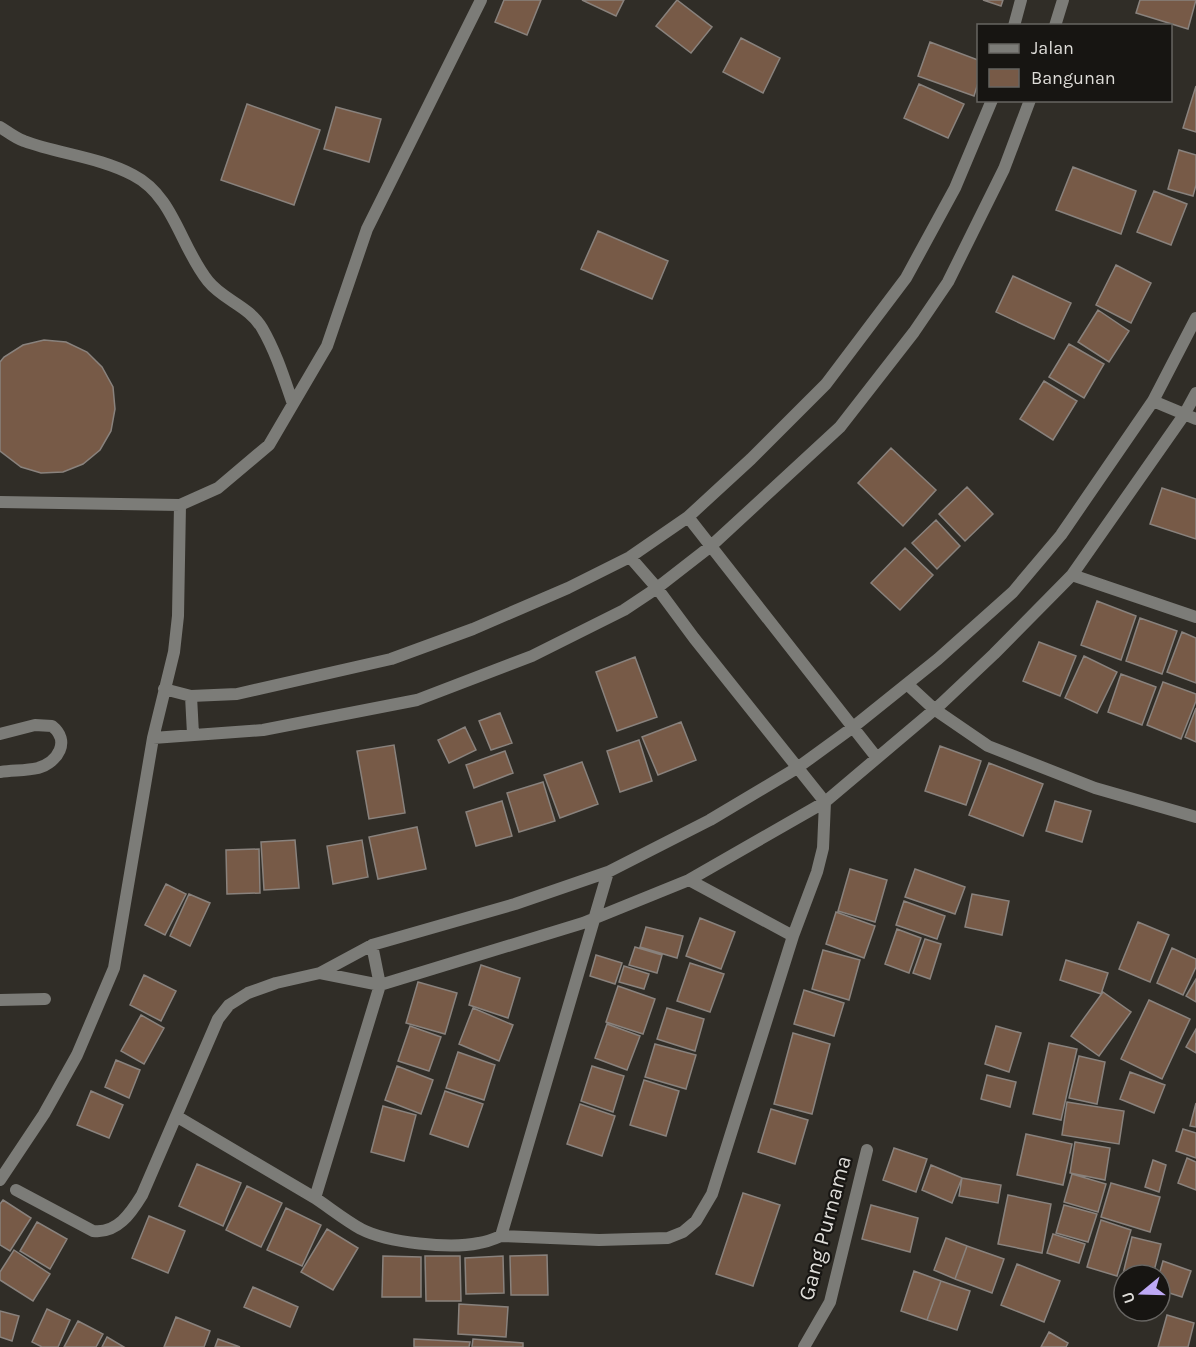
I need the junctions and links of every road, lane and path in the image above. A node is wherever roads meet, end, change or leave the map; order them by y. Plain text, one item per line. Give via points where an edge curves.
1 (481, 0) edge
2 (1021, 0) edge
3 (1063, 0) edge
4 (1015, 24) edge
5 (1056, 24) edge
6 (991, 102) edge
7 (1029, 102) edge
8 (0, 127) edge
9 (1196, 318) edge
10 (1196, 393) edge
11 (1153, 401) junction
12 (293, 404) junction
13 (1190, 417) edge
14 (0, 502) edge
15 (180, 505) junction
16 (688, 517) junction
17 (711, 546) junction
18 (630, 557) junction
19 (1072, 575) junction
20 (657, 588) junction
21 (1196, 617) edge
22 (907, 684) junction
23 (164, 689) junction
24 (191, 696) junction
25 (934, 710) junction
26 (852, 728) junction
27 (0, 734) edge
28 (193, 734) junction
29 (153, 738) junction
30 (877, 758) junction
31 (797, 768) junction
32 (0, 772) edge
33 (825, 801) junction
34 (1196, 817) edge
35 (608, 872) junction
36 (689, 880) junction
37 (595, 918) junction
38 (793, 936) junction
39 (372, 945) junction
40 (320, 973) junction
41 (380, 985) junction
42 (45, 999) dead end
43 (0, 1000) edge
44 (176, 1116) junction
45 (867, 1150) dead end
46 (0, 1180) edge
47 (16, 1190) dead end
48 (315, 1198) junction
49 (501, 1236) junction
50 (804, 1347) edge

1 - 12 street via 367,230 327,346
2 - 4 street
3 - 5 street
6 - 16 street via 955,188 906,278 826,384
7 - 17 street via 1004,169 948,282 914,332 840,427
8 - 12 street via 21,140 111,165 154,188 208,282 255,318 279,364
9 - 11 street
10 - 13 street
11 - 13 street
11 - 22 street via 1061,535 1013,592
12 - 15 street via 268,446 218,488
13 - 19 street
14 - 15 street
15 - 23 street via 178,616
16 - 17 street
16 - 18 street
17 - 20 street
17 - 26 street
18 - 20 street
18 - 24 street via 473,629 391,659 237,694
19 - 21 street
19 - 25 street
20 - 28 street via 624,610 532,656 417,700 263,730
20 - 31 street
22 - 25 street
22 - 26 street
23 - 24 street
23 - 29 street
24 - 28 street
25 - 30 street
25 - 34 street via 988,746 1095,788
26 - 30 street
26 - 31 street
27 - 32 street via 35,725 52,726 62,742 61,749 38,768
28 - 29 street
29 - 46 street via 114,968 77,1055
30 - 33 street
31 - 33 street
31 - 35 street via 710,820
33 - 36 street
33 - 38 street via 823,848
35 - 37 street
35 - 39 street via 515,904
36 - 37 street
36 - 38 street
37 - 41 street
37 - 49 street
38 - 49 street via 712,1194 696,1221 668,1238
39 - 40 street
39 - 41 street
40 - 41 street
40 - 44 street via 276,983 229,1005 218,1019
41 - 48 street
42 - 43 street
44 - 47 street via 142,1195 128,1217 114,1227 93,1231
44 - 48 street
45 - 50 street, Gang Purnama via 830,1302
48 - 49 street via 373,1234 412,1242 457,1246

